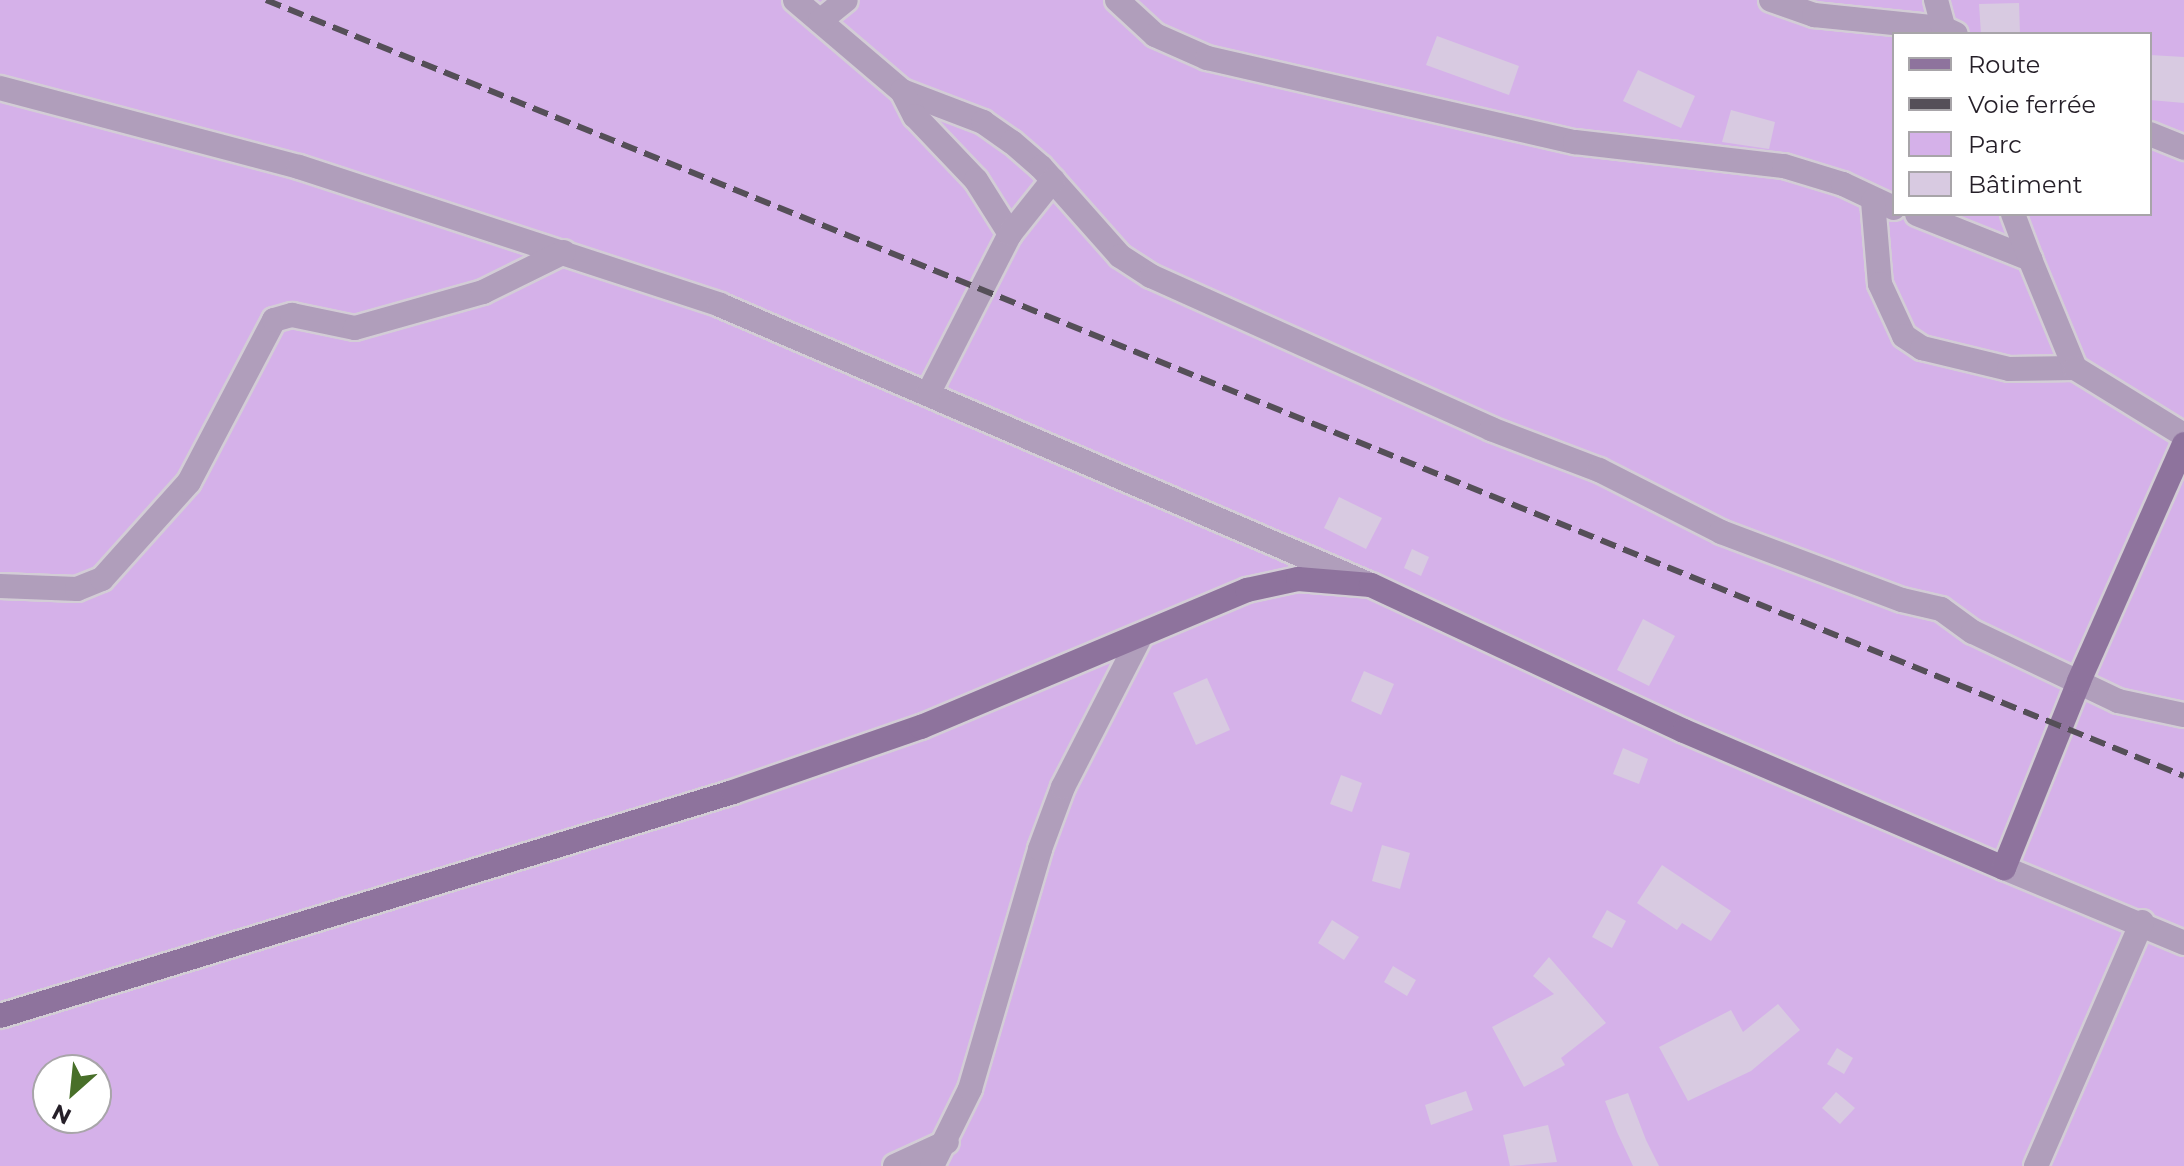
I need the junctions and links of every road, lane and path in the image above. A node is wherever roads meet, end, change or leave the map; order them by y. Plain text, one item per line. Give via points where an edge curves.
1 (795, 0) edge
2 (846, 0) edge
3 (1117, 0) edge
4 (1771, 0) edge
5 (1936, 0) edge
6 (820, 21) junction
7 (1948, 32) edge
8 (0, 88) edge
9 (902, 91) junction
10 (2152, 135) edge
11 (2184, 148) edge
12 (1053, 180) junction
13 (1884, 204) edge
14 (1922, 216) edge
15 (2014, 216) edge
16 (1010, 234) junction
17 (564, 252) junction
18 (2030, 259) junction
19 (2075, 368) junction
20 (929, 392) junction
21 (2184, 435) edge
22 (2184, 444) edge
23 (1371, 585) junction
24 (0, 586) edge
25 (1139, 639) junction
26 (2079, 681) junction
27 (2184, 715) edge
28 (2004, 868) junction
29 (2142, 922) junction
30 (2184, 943) edge
31 (0, 1016) edge
32 (947, 1142) junction
33 (895, 1166) edge
34 (932, 1166) edge
35 (2036, 1166) edge

1 - 6 street
2 - 6 street
3 - 13 street via 1155,35 1207,58 1575,142 1784,166 1843,184
4 - 7 street via 1814,15
5 - 7 street
6 - 9 street
8 - 17 street via 299,167
9 - 12 street via 983,122
9 - 16 street via 915,116 976,180
10 - 11 street
12 - 16 street
12 - 26 street via 1120,256 1151,276 1491,429 1599,470 1721,532 1902,600 1941,609 1973,632
13 - 19 street via 1880,284 1904,336 1922,348 1998,367
14 - 18 street
15 - 18 street
16 - 20 street
17 - 20 street via 720,305
17 - 24 street via 483,292 355,328 292,315 274,320 189,482 102,579 77,589
18 - 19 street
19 - 21 street
20 - 23 street
22 - 26 street
23 - 25 street via 1327,579 1276,582
23 - 28 street via 1698,738
25 - 31 street via 921,727 649,821
25 - 32 street via 1063,787 1040,849 990,1032
26 - 27 street via 2118,701
26 - 28 street
28 - 29 street
29 - 30 street
29 - 35 street
32 - 33 street
32 - 34 street

